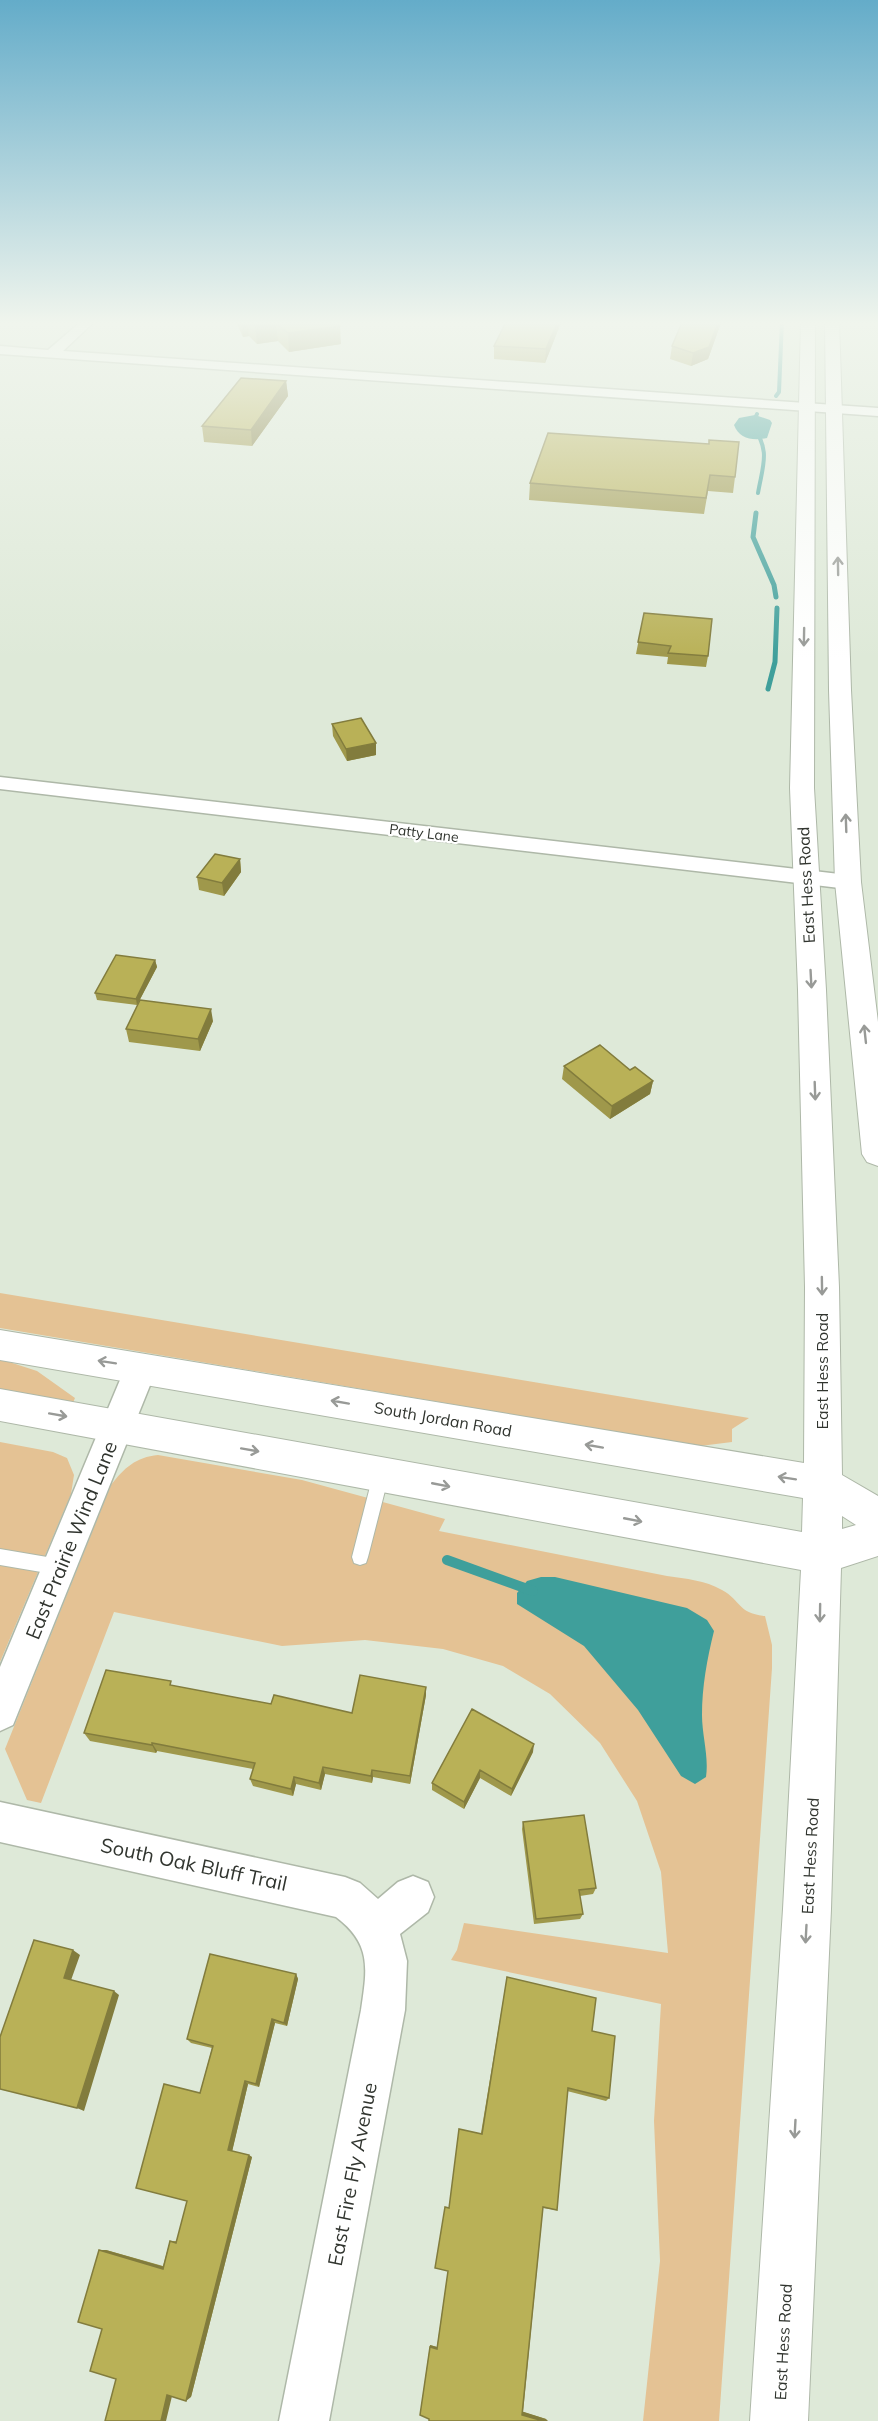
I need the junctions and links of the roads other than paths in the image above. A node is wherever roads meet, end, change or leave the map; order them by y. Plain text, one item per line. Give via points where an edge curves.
1 (808, 433) edge
2 (835, 433) edge
3 (0, 783) edge
4 (806, 877) junction
5 (848, 882) junction
6 (878, 1154) edge
7 (0, 1345) edge
8 (141, 1368) junction
9 (0, 1405) edge
10 (117, 1426) junction
11 (381, 1474) junction
12 (823, 1484) junction
13 (878, 1516) edge
14 (878, 1537) edge
15 (821, 1555) junction
16 (0, 1557) edge
17 (360, 1557) dead end
18 (59, 1567) junction
19 (0, 1712) edge
20 (0, 1822) edge
21 (413, 1897) dead end
22 (376, 1927) junction
23 (304, 2421) edge
24 (779, 2421) edge

1 -> 4 main road, East Hess Road via 802,788
5 -> 2 main road
3 - 4 street, Patty Lane
4 - 5 street, Patty Lane
4 -> 12 main road, East Hess Road via 822,1287
6 -> 5 main road
8 -> 7 main road, South Jordan Road
8 - 10 street, East Prairie Wind Lane
12 -> 8 main road, South Jordan Road
9 -> 10 main road
10 -> 11 main road
10 - 18 street, East Prairie Wind Lane
11 -> 15 main road
11 - 17 lane
12 - 13 main road, South Jordan Road
12 - 15 main road, East Hess Road
14 - 15 main road
15 -> 24 main road, East Hess Road via 808,1897
16 - 18 lane
18 - 19 street, East Prairie Wind Lane
20 - 22 street, South Oak Bluff Trail via 345,1898 361,1908
21 - 22 street
22 - 23 street, East Fire Fly Avenue via 385,1948 388,1974 383,2010

